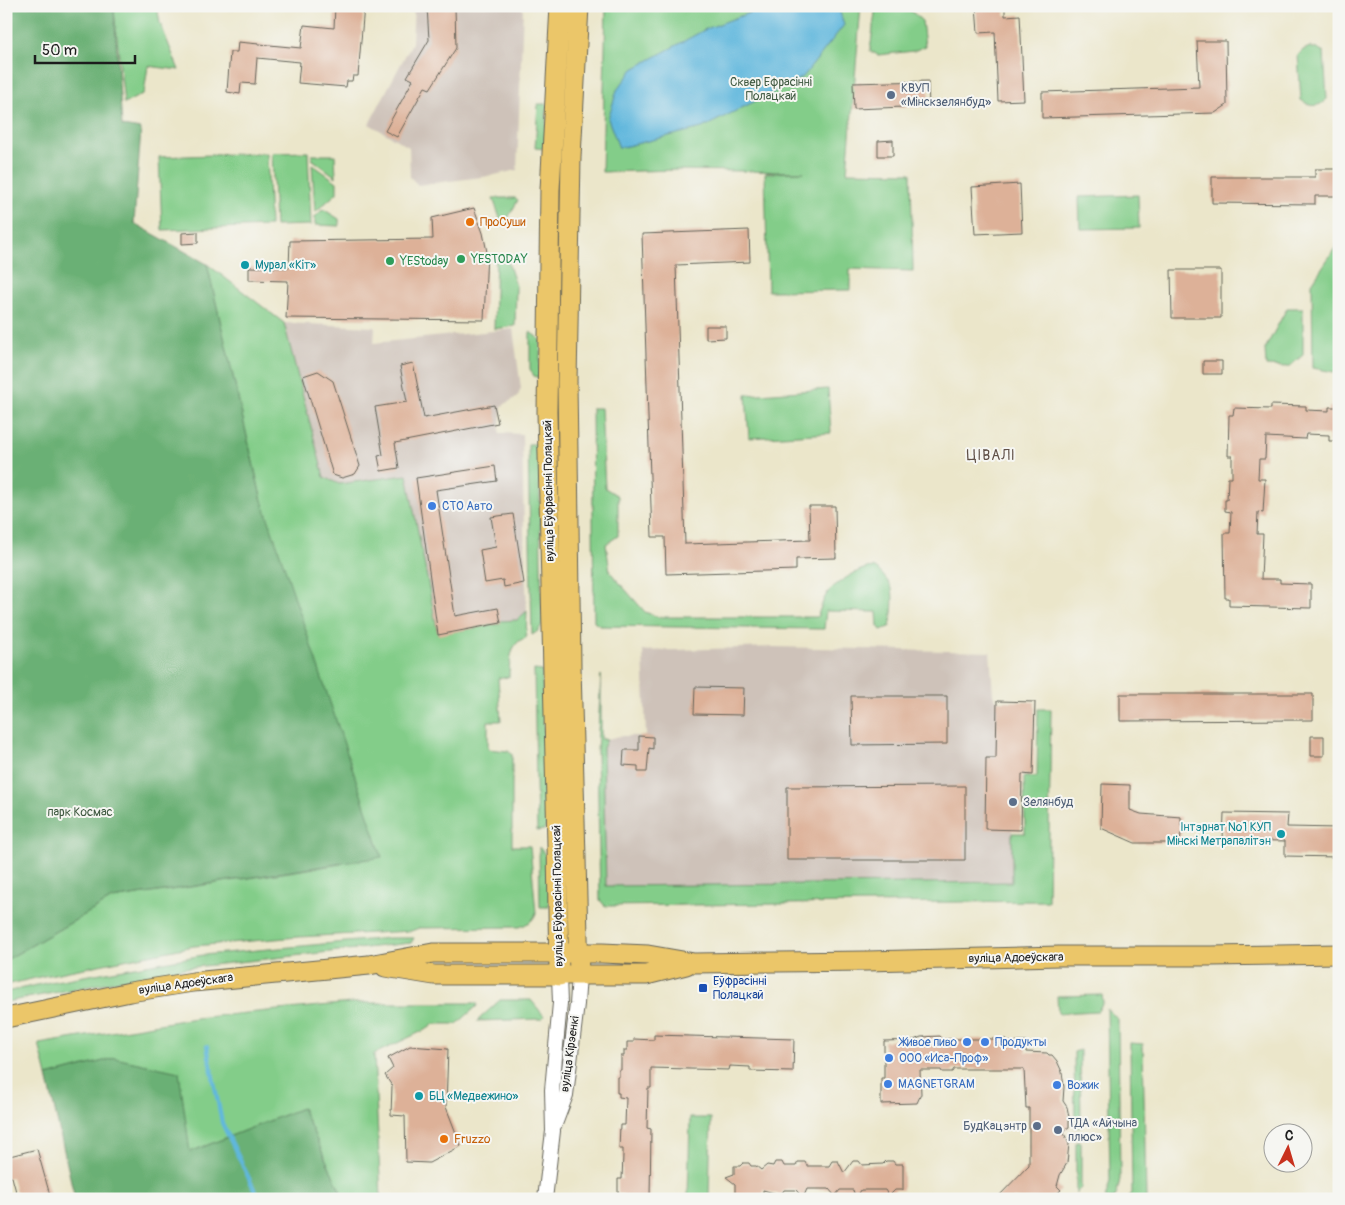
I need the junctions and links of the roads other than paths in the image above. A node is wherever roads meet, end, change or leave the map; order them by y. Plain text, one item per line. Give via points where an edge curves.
1 (560, 6) edge
2 (579, 6) edge
3 (559, 953) junction
4 (579, 953) junction
5 (1339, 954) edge
6 (694, 963) junction
7 (369, 965) junction
8 (559, 976) junction
9 (579, 976) junction
10 (6, 1018) edge
11 (553, 1131) junction
12 (545, 1199) edge

1 - 3 main road, вуліца Еўфрасінні Полацкай via 550,190 547,393
2 - 4 main road, вуліца Еўфрасінні Полацкай via 571,157 567,383
3 - 4 main road, вуліца Адоеўскага
3 - 7 main road, вуліца Адоеўскага via 433,953
3 - 8 main road, вуліца Еўфрасінні Полацкай
4 - 6 main road, вуліца Адоеўскага via 648,955
4 - 9 main road, вуліца Еўфрасінні Полацкай
5 - 6 main road, вуліца Адоеўскага
6 - 9 main road, вуліца Адоеўскага via 646,975
7 - 8 main road, вуліца Адоеўскага via 434,975
7 - 10 main road, вуліца Адоеўскага via 193,982
8 - 9 main road, вуліца Адоеўскага
8 - 11 street, вуліца Кірэенкі via 560,1003 552,1090
9 - 11 street, вуліца Кірэенкі via 566,1095
11 - 12 street, вуліца Кірэенкі

